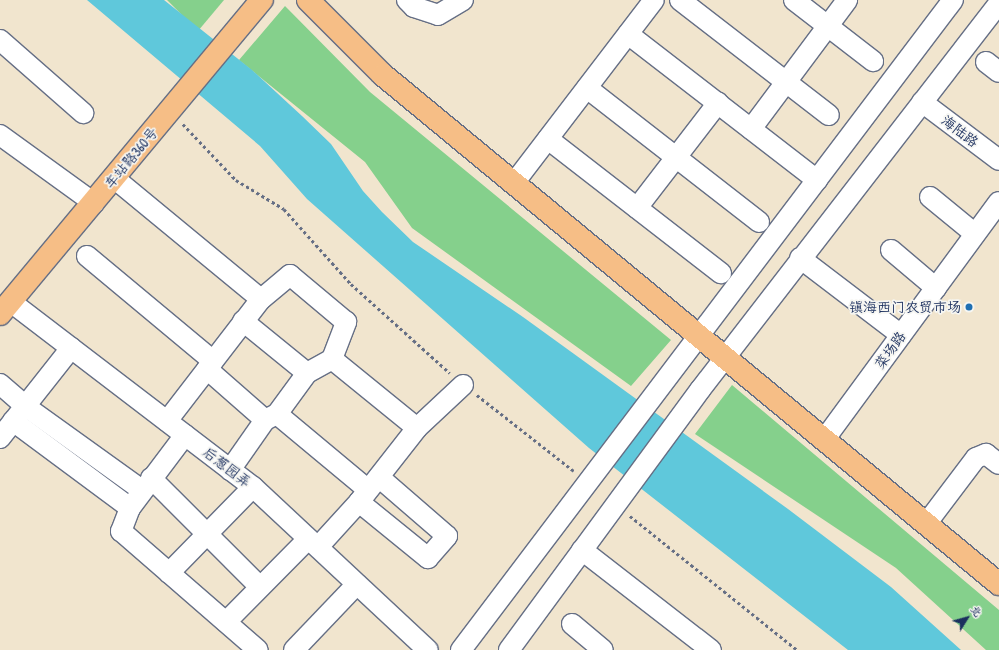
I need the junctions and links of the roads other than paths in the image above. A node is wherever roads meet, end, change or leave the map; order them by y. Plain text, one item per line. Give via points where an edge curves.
1 (262, 0) edge
2 (308, 0) edge
3 (406, 0) edge
4 (464, 0) edge
5 (654, 0) edge
6 (680, 0) edge
7 (794, 0) edge
8 (847, 0) edge
9 (943, 3) edge
10 (999, 3) edge
11 (828, 26) junction
12 (628, 34) junction
13 (0, 40) edge
14 (873, 61) dead end
15 (786, 82) junction
16 (587, 88) junction
17 (922, 102) junction
18 (718, 103) junction
19 (83, 113) dead end
20 (829, 115) dead end
21 (751, 129) junction
22 (0, 135) edge
23 (548, 139) junction
24 (676, 157) junction
25 (999, 160) edge
26 (114, 178) junction
27 (817, 180) junction
28 (514, 184) junction
29 (930, 197) dead end
30 (94, 202) junction
31 (999, 202) edge
32 (637, 208) junction
33 (759, 222) dead end
34 (986, 229) edge
35 (891, 250) dead end
36 (87, 256) dead end
37 (800, 258) junction
38 (721, 273) dead end
39 (936, 288) junction
40 (261, 299) junction
41 (5, 308) edge
42 (243, 321) junction
43 (901, 335) junction
44 (698, 336) junction
45 (71, 348) junction
46 (332, 359) junction
47 (726, 359) junction
48 (210, 365) junction
49 (307, 373) junction
50 (0, 384) edge
51 (464, 385) road end
52 (19, 414) junction
53 (271, 417) junction
54 (167, 421) junction
55 (417, 428) junction
56 (185, 435) junction
57 (0, 438) edge
58 (824, 440) junction
59 (999, 464) edge
60 (230, 470) junction
61 (147, 484) junction
62 (253, 487) junction
63 (368, 489) junction
64 (130, 508) junction
65 (926, 524) junction
66 (208, 533) junction
67 (313, 543) junction
68 (582, 550) junction
69 (170, 573) junction
70 (357, 584) junction
71 (999, 584) edge
72 (260, 587) junction
73 (226, 622) junction
74 (572, 624) dead end
75 (705, 648) edge
76 (258, 650) edge
77 (294, 650) edge
78 (428, 650) edge
79 (461, 650) edge
80 (509, 650) edge
81 (603, 650) edge

1 - 26 main road, 车站路360号
2 - 28 main road via 383,75
3 - 4 street via 414,7 438,15
5 - 12 street
6 - 15 street
7 - 11 street
8 - 11 street
9 - 27 street
10 - 17 street
11 - 14 street
11 - 15 street
12 - 16 street
12 - 18 street
13 - 19 street
15 - 20 street
15 - 21 street
16 - 23 street
16 - 24 street
17 - 25 street, 海陆路
17 - 37 street
18 - 21 street
18 - 24 street
21 - 27 street
22 - 30 street
23 - 28 street
23 - 32 street
24 - 32 street
24 - 33 street
26 - 30 main road, 车站路360号
26 - 40 street
27 - 44 street
28 - 44 main road
29 - 34 street
30 - 41 main road, 车站路360号
31 - 34 street, 菜场路
32 - 38 street
34 - 39 street, 菜场路
35 - 39 street
36 - 48 street
37 - 43 street
37 - 47 street
39 - 43 street, 菜场路
40 - 42 street
40 - 46 street via 290,275 346,322
41 - 45 street, 后葱园弄
42 - 48 street
42 - 49 street
43 - 58 street, 菜场路
44 - 47 main road
44 - 79 street
45 - 52 street
45 - 54 street, 后葱园弄
46 - 49 street
46 - 55 street
47 - 58 main road
47 - 68 street
48 - 53 street
48 - 54 street
49 - 53 street
50 - 52 street
51 - 55 street
52 - 57 street
52 - 61 street
52 - 64 street
53 - 60 street
53 - 63 street
54 - 56 street, 后葱园弄
55 - 63 street
56 - 60 street, 后葱园弄
56 - 61 street
58 - 65 main road
59 - 65 street via 986,454 976,458
60 - 62 street, 后葱园弄
61 - 64 street
61 - 66 street
62 - 66 street
62 - 67 street, 后葱园弄
63 - 67 street
64 - 69 street via 121,531
65 - 71 main road
66 - 69 street
66 - 72 street
67 - 70 street, 后葱园弄
67 - 72 street
68 - 75 street
68 - 80 street
69 - 73 street
70 - 77 street
70 - 78 street, 后葱园弄
72 - 73 street
73 - 76 street
74 - 81 street

